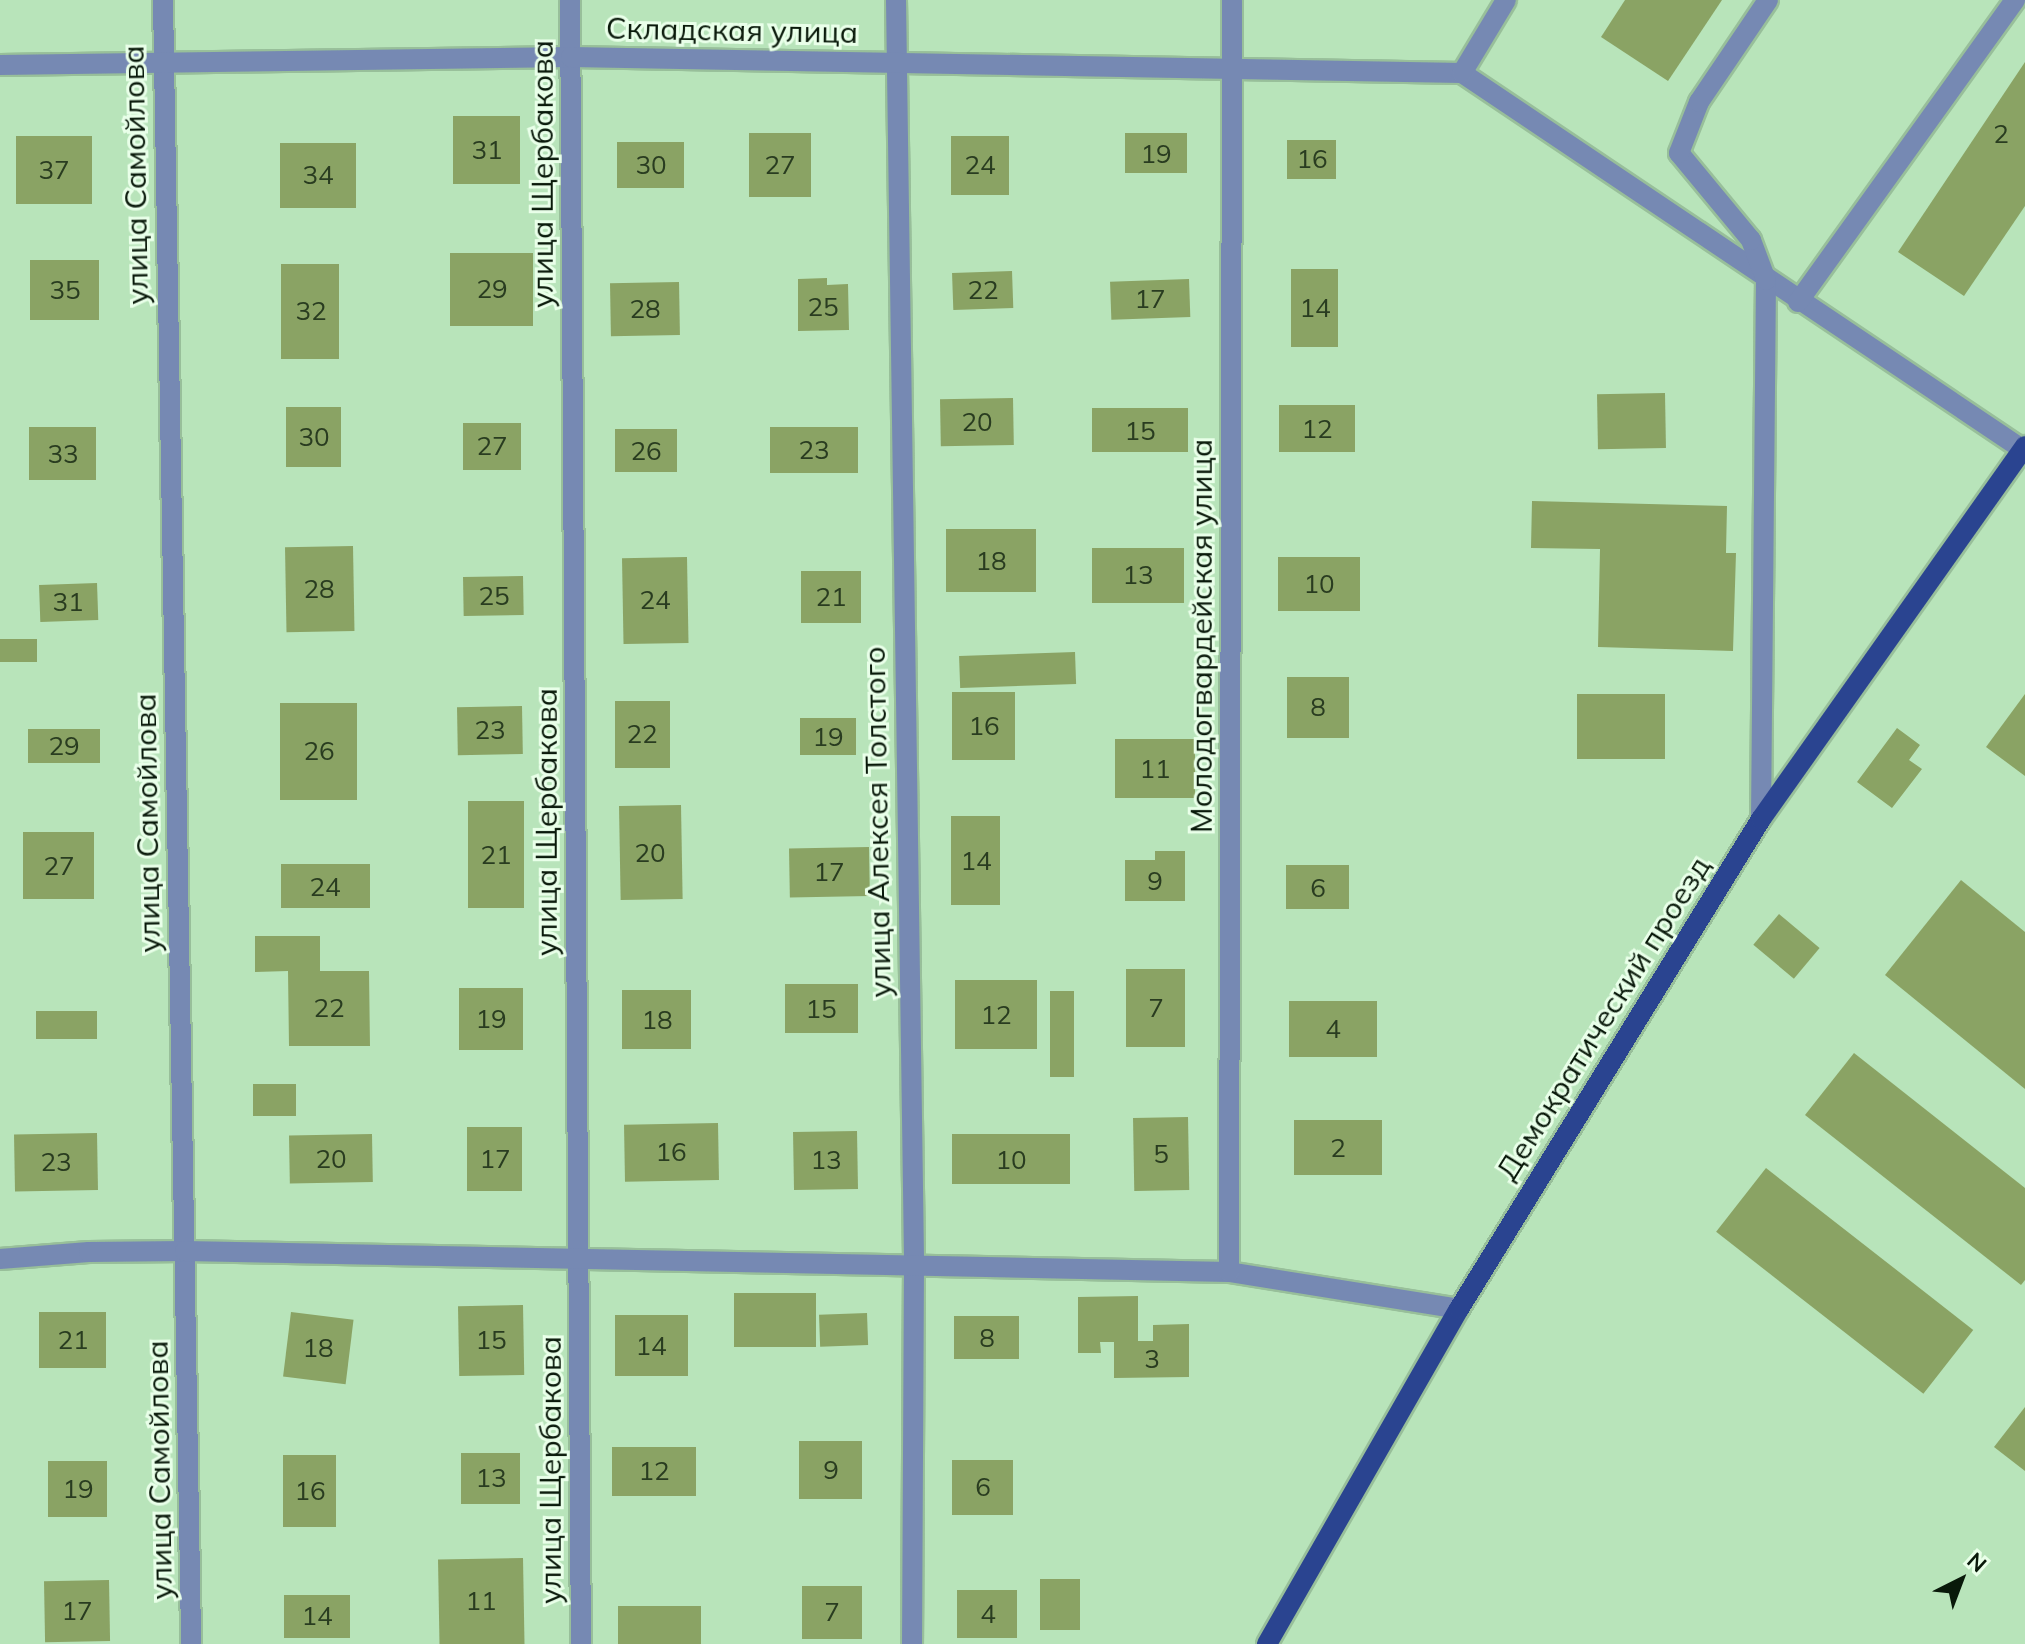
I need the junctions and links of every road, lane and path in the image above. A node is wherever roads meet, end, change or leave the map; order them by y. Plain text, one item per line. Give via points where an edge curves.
1 (163, 0) edge
2 (570, 0) edge
3 (896, 0) edge
4 (1232, 0) edge
5 (1506, 0) edge
6 (1768, 0) edge
7 (2015, 0) edge
8 (571, 57) junction
9 (895, 63) junction
10 (163, 64) junction
11 (0, 65) edge
12 (1232, 69) junction
13 (1462, 73) junction
14 (1766, 280) junction
15 (1798, 302) junction
16 (2024, 449) edge
17 (1761, 819) junction
18 (185, 1251) junction
19 (579, 1257) junction
20 (0, 1259) edge
21 (914, 1265) junction
22 (1229, 1272) junction
23 (1459, 1309) junction
24 (191, 1644) edge
25 (581, 1644) edge
26 (912, 1644) edge
27 (1267, 1644) edge

1 - 10 street, улица Самойлова
2 - 8 street, улица Щербакова
3 - 9 street, улица Алексея Толстого
4 - 12 street, Молодогвардейская улица
5 - 13 street
6 - 14 street via 1699,102 1679,153 1751,240
7 - 15 street
8 - 9 street, Складская улица
8 - 10 street, Складская улица
8 - 19 street, улица Щербакова
9 - 12 street, Складская улица
9 - 21 street, улица Алексея Толстого
10 - 11 street, Складская улица
10 - 18 street, улица Самойлова
12 - 13 street, Складская улица
12 - 22 street, Молодогвардейская улица
13 - 14 street
14 - 15 street
14 - 17 street
15 - 16 street
16 - 17 main road, Демократический проезд
17 - 23 main road, Демократический проезд
18 - 19 street
18 - 20 street
18 - 24 street, улица Самойлова
19 - 21 street
19 - 25 street, улица Щербакова
21 - 22 street
21 - 26 street, улица Алексея Толстого
22 - 23 street
23 - 27 main road, Демократический проезд

